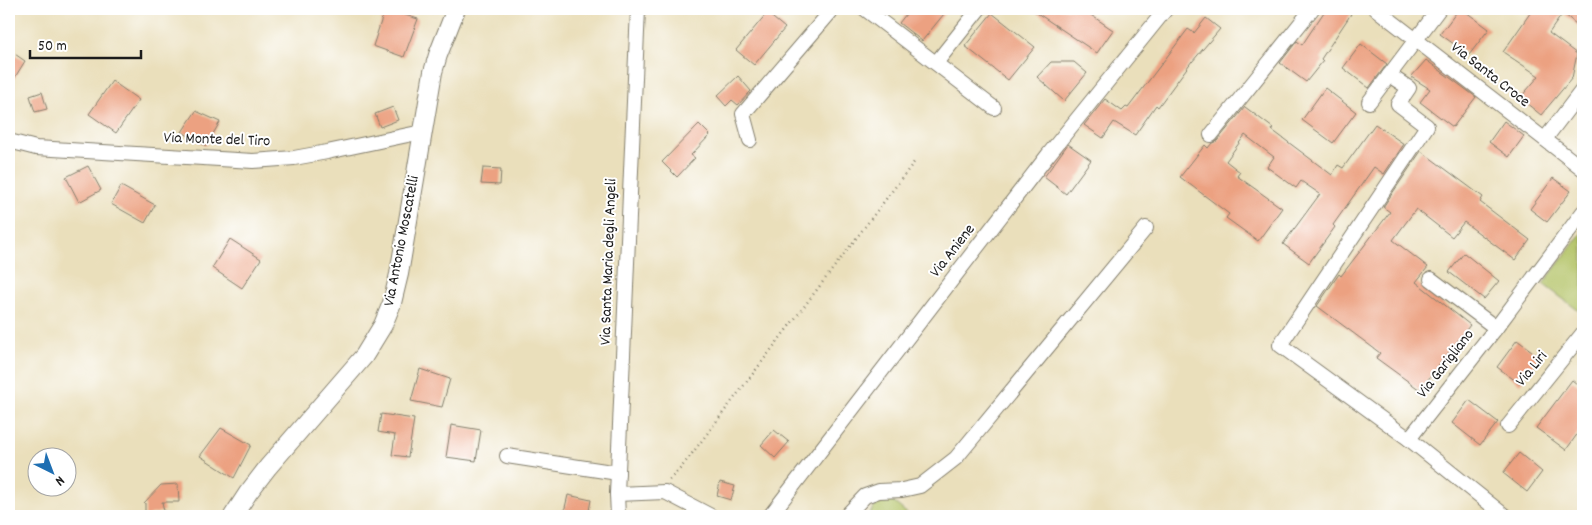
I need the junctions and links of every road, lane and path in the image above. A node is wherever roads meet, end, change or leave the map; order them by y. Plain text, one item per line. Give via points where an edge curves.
1 (456, 9) edge
2 (638, 9) edge
3 (833, 9) edge
4 (865, 9) edge
5 (979, 9) edge
6 (1166, 9) edge
7 (1312, 9) edge
8 (1376, 9) edge
9 (1440, 9) edge
10 (1416, 40) junction
11 (936, 63) junction
12 (1389, 74) junction
13 (1583, 89) edge
14 (1369, 102) dead end
15 (994, 108) dead end
16 (422, 132) junction
17 (1211, 135) dead end
18 (1545, 139) junction
19 (750, 140) dead end
20 (9, 141) edge
21 (915, 161) dead end
22 (1583, 169) edge
23 (1583, 212) edge
24 (1146, 228) dead end
25 (1431, 279) dead end
26 (1496, 328) junction
27 (1583, 332) edge
28 (1508, 426) dead end
29 (1409, 439) junction
30 (507, 456) dead end
31 (618, 473) junction
32 (654, 492) junction
33 (617, 494) junction
34 (233, 516) edge
35 (618, 516) edge
36 (711, 516) edge
37 (770, 516) edge
38 (846, 516) edge
39 (1505, 516) edge

1 - 16 street, Via Antonio Moscatelli via 433,72
2 - 31 street, Via Santa Maria degli Angeli
3 - 19 street via 743,114
4 - 11 street
5 - 11 street
6 - 37 street, Via Aniene via 1048,155
7 - 17 street
8 - 10 street, Via Santa Croce
9 - 10 street
10 - 12 street
10 - 18 street, Via Santa Croce
11 - 15 street
12 - 14 street
12 - 29 street via 1409,88 1398,104 1427,126 1280,345
13 - 18 street
16 - 20 street, Via Monte del Tiro via 294,158 253,161 36,148
16 - 34 street, Via Antonio Moscatelli via 399,274 383,325 364,356 268,467
18 - 22 street, Via Santa Croce
21 - 32 path via 681,468
23 - 26 street, Via Garigliano
24 - 38 street via 956,458 920,486 865,496
25 - 26 street
26 - 29 street, Via Garigliano
27 - 28 street, Via Liri
29 - 39 street
30 - 31 street
31 - 33 street, Via Santa Maria degli Angeli
32 - 33 street
32 - 36 street via 665,492
33 - 35 street, Via Santa Maria degli Angeli

